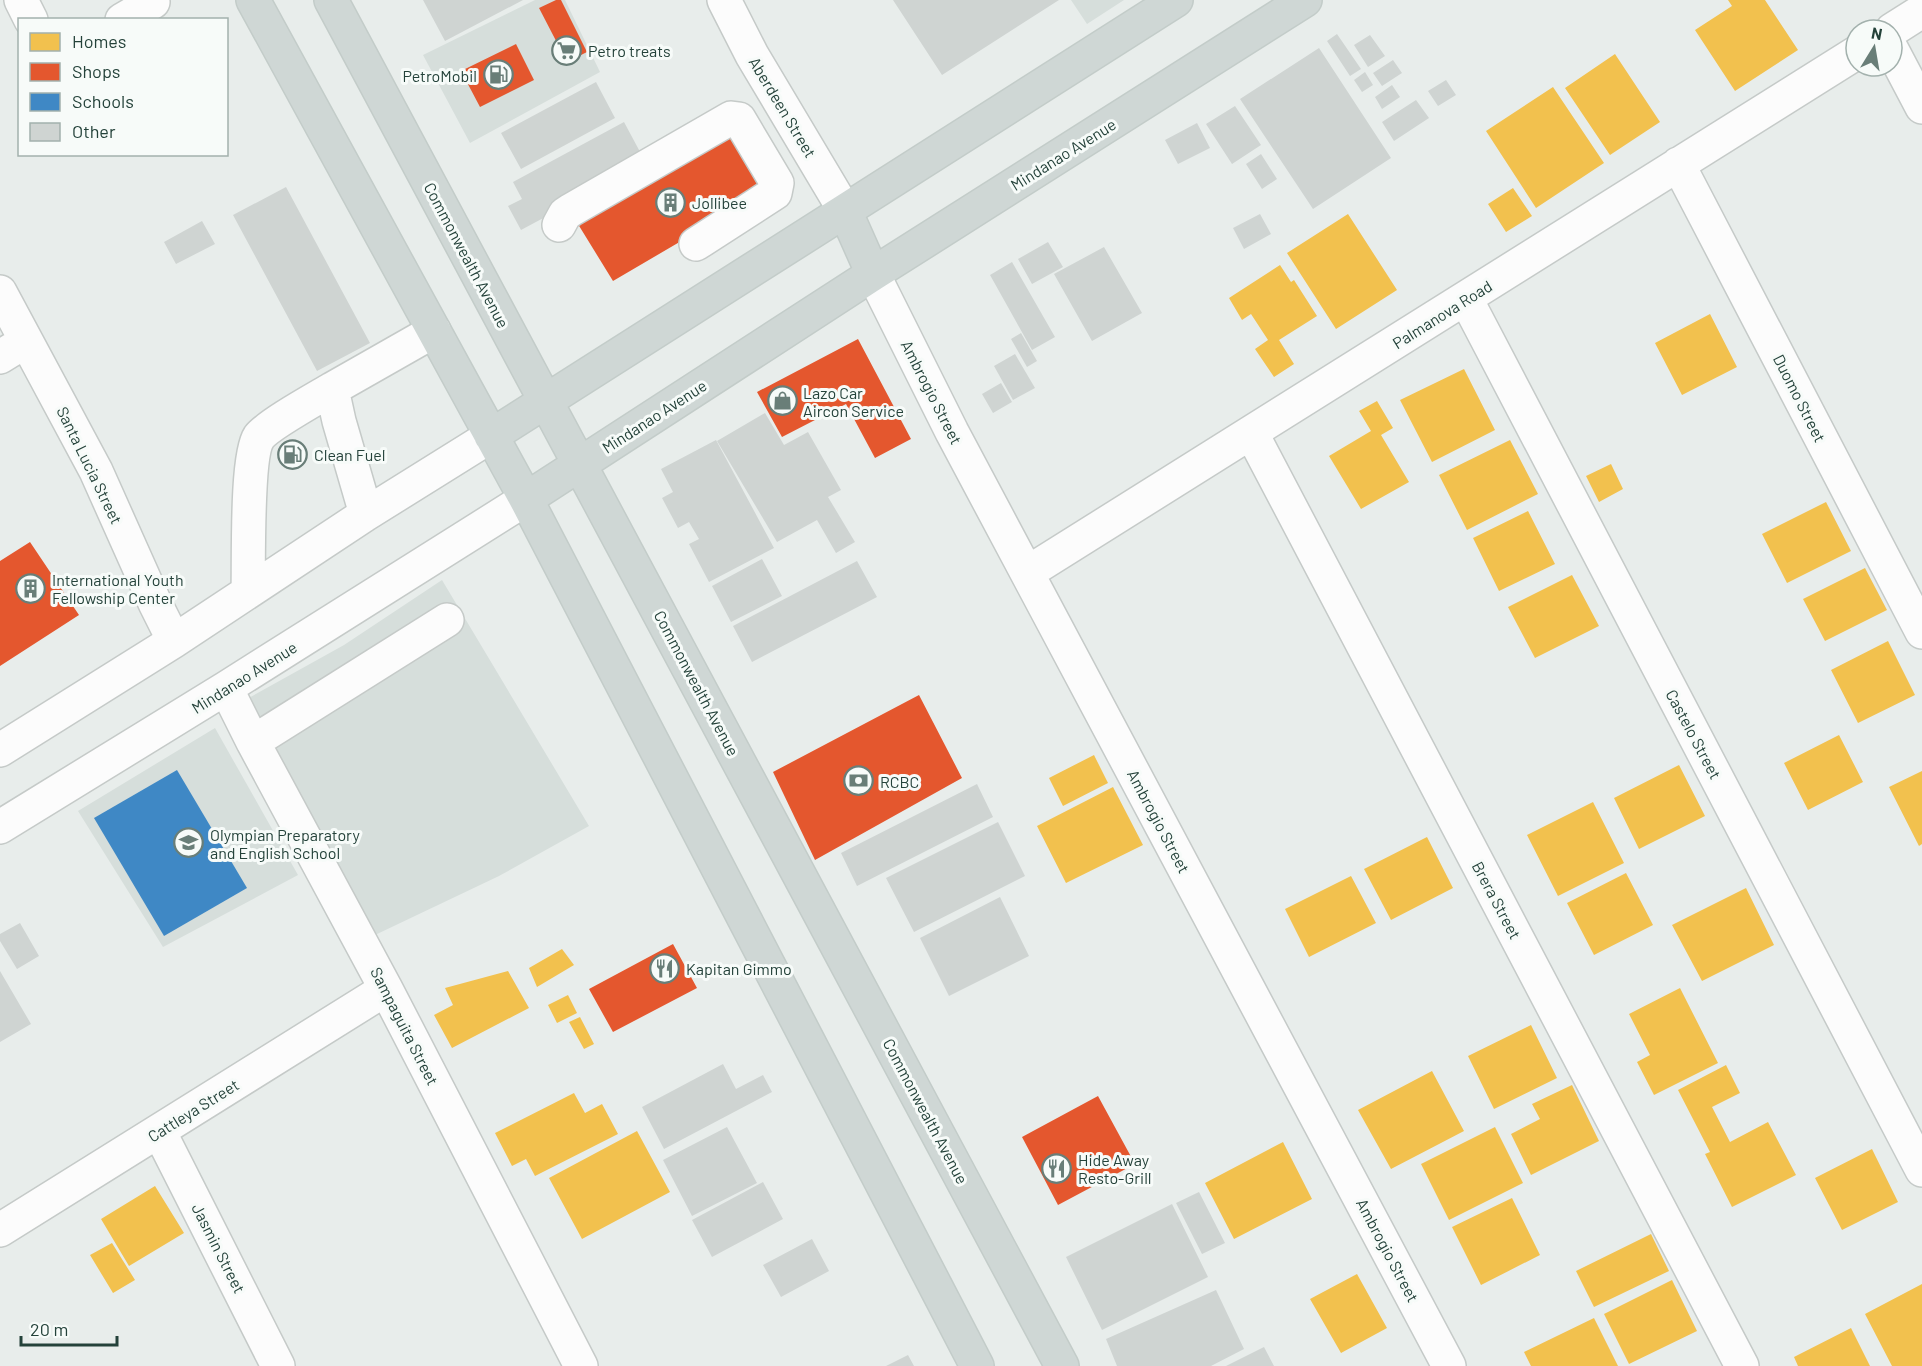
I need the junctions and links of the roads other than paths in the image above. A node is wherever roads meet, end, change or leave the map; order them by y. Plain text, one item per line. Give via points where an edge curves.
1 (21, 0) edge
2 (254, 0) edge
3 (331, 0) edge
4 (724, 0) edge
5 (1176, 0) edge
6 (1305, 0) edge
7 (155, 1) edge
8 (1922, 11) edge
9 (30, 18) edge
10 (125, 18) edge
11 (1904, 22) edge
12 (1844, 60) edge
13 (1904, 73) edge
14 (1922, 107) edge
15 (1678, 164) junction
16 (845, 212) junction
17 (559, 225) dead end
18 (696, 244) dead end
19 (873, 274) junction
20 (0, 292) edge
21 (1466, 299) junction
22 (434, 330) junction
23 (13, 349) edge
24 (332, 389) junction
25 (546, 402) junction
26 (1252, 434) junction
27 (491, 436) junction
28 (580, 464) junction
29 (526, 499) junction
30 (366, 514) junction
31 (1027, 573) junction
32 (248, 592) junction
33 (447, 620) dead end
34 (1922, 632) edge
35 (174, 641) junction
36 (226, 688) junction
37 (253, 742) junction
38 (0, 750) edge
39 (0, 827) edge
40 (386, 989) junction
41 (159, 1131) junction
42 (1922, 1170) edge
43 (0, 1230) edge
44 (278, 1366) edge
45 (581, 1366) edge
46 (977, 1366) edge
47 (1062, 1366) edge
48 (1449, 1366) edge
49 (1742, 1366) edge

1 - 9 street
2 - 22 main road
3 - 25 main road, Commonwealth Avenue
4 - 16 street, Aberdeen Street
5 - 16 main road
6 - 19 main road, Mindanao Avenue
7 - 10 street
8 - 11 street
12 - 15 street, Palmanova Road
13 - 14 street
15 - 21 street, Palmanova Road
15 - 34 street, Duomo Street
16 - 19 main road
16 - 25 main road
17 - 18 street via 571,210 731,118 739,120 777,183 775,193
19 - 28 main road, Mindanao Avenue
19 - 31 street, Ambrogio Street
20 - 23 street, Santa Lucia Street
21 - 26 street, Palmanova Road
21 - 42 street, Castelo Street
22 - 24 street
22 - 27 main road
23 - 35 street, Santa Lucia Street via 96,471
24 - 30 street
24 - 32 street via 259,437 252,460
25 - 27 main road
25 - 28 main road, Commonwealth Avenue
26 - 31 street, Palmanova Road
26 - 49 street, Brera Street
27 - 29 main road
27 - 30 street
28 - 29 main road, Mindanao Avenue
28 - 47 main road, Commonwealth Avenue
29 - 36 street, Mindanao Avenue
29 - 46 main road
30 - 32 street
31 - 48 street, Ambrogio Street
32 - 35 street
33 - 37 street
35 - 38 street
36 - 37 street, Sampaguita Street
36 - 39 street, Mindanao Avenue
37 - 40 street, Sampaguita Street
40 - 41 street, Cattleya Street
40 - 45 street, Sampaguita Street
41 - 43 street, Cattleya Street
41 - 44 street, Jasmin Street

